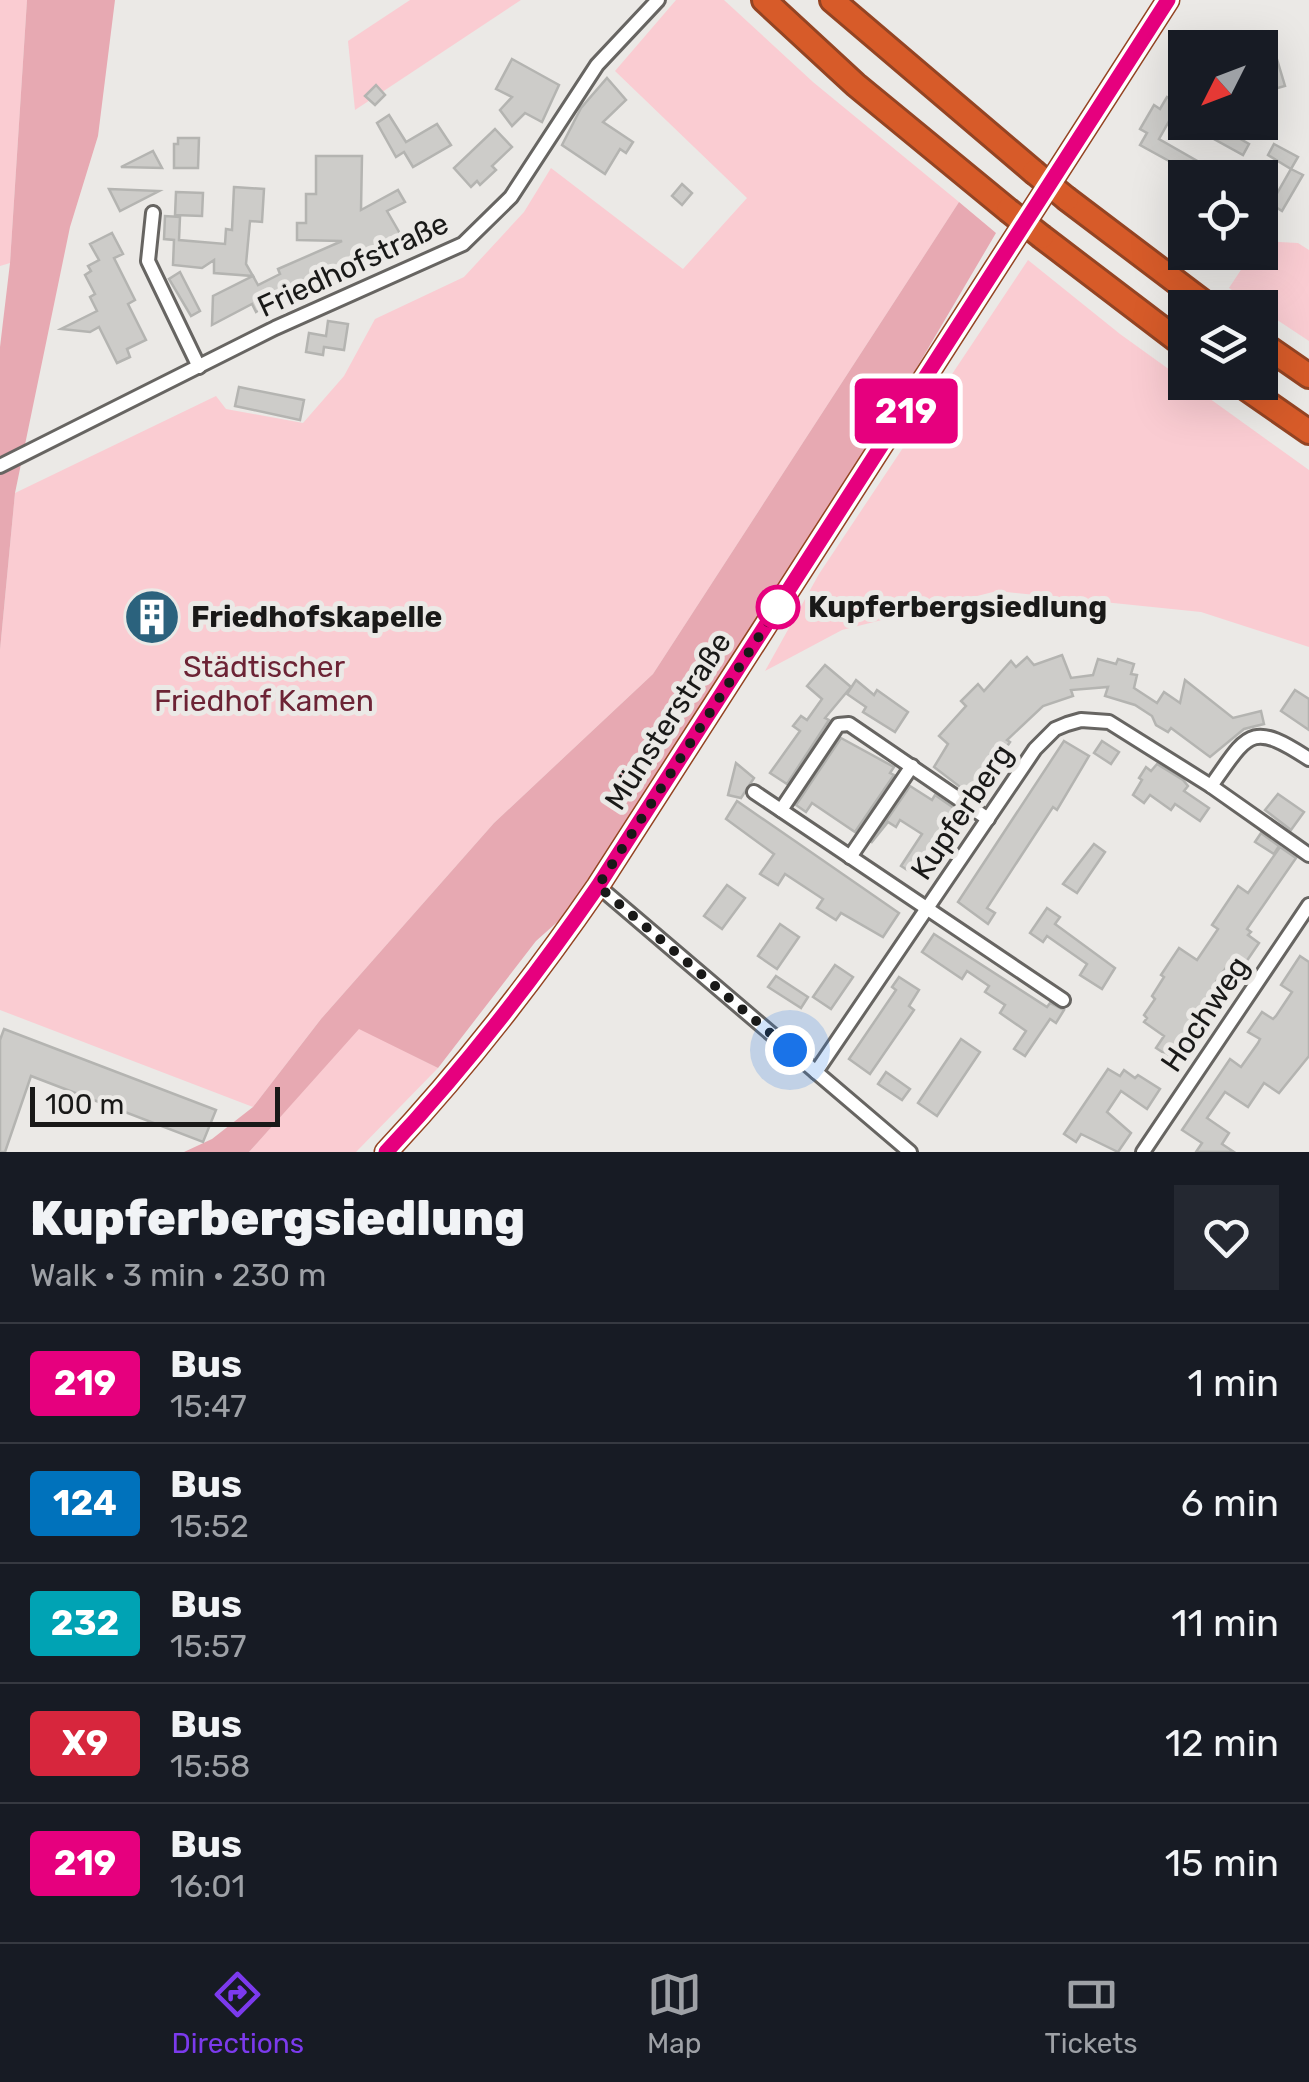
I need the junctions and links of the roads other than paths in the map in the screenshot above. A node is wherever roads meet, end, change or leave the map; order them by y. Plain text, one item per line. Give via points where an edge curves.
1 (658, 0) edge
2 (764, 0) edge
3 (832, 0) edge
4 (1168, 0) edge
5 (154, 213) dead end
6 (1187, 290) edge
7 (1168, 333) edge
8 (1278, 354) edge
9 (199, 367) junction
10 (1309, 376) edge
11 (1263, 400) edge
12 (1309, 432) edge
13 (3, 465) edge
14 (1309, 759) edge
15 (912, 766) junction
16 (1211, 786) junction
17 (754, 792) dead end
18 (781, 810) junction
19 (988, 818) junction
20 (1309, 855) edge
21 (850, 857) junction
22 (598, 886) junction
23 (1309, 905) edge
24 (927, 910) junction
25 (1063, 1000) dead end
26 (816, 1072) junction
27 (386, 1152) edge
28 (910, 1152) edge
29 (1143, 1152) edge

1 - 9 street, Friedhofstraße via 597,65 511,197 479,232 446,254
2 - 7 highway, bridge via 1008,210
3 - 6 highway, bridge via 1067,199
4 - 22 main road, Münsterstraße
5 - 9 street via 148,261
8 - 10 highway
9 - 13 street, Friedhofstraße
11 - 12 highway
14 - 16 street via 1277,738 1248,739
15 - 18 street via 849,724 838,725
15 - 19 street
15 - 21 street
16 - 19 street, Kupferberg via 1109,722 1081,720 1045,737
16 - 20 street, Kupferberg
17 - 18 street
18 - 21 street
19 - 24 street, Kupferberg
21 - 24 street
22 - 26 street
22 - 27 main road, Münsterstraße via 503,1018
23 - 29 street, Hochweg
24 - 25 street
24 - 26 street, Kupferberg
26 - 28 street

